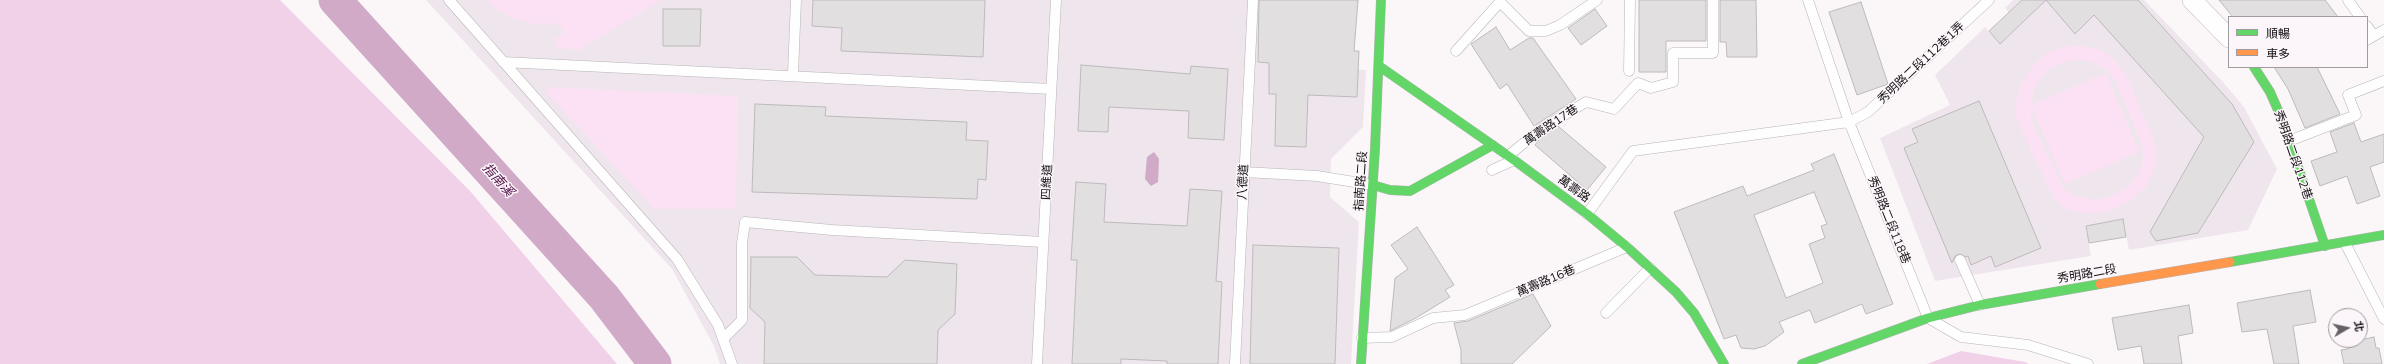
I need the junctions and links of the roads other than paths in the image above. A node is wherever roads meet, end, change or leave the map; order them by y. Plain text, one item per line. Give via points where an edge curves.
1 (449, 0) edge
2 (796, 0) edge
3 (1056, 0) edge
4 (1253, 0) edge
5 (1381, 0) edge
6 (1597, 0) edge
7 (1630, 0) edge
8 (1713, 0) edge
9 (1808, 0) edge
10 (1989, 0) edge
11 (2192, 0) edge
12 (2348, 0) edge
13 (2359, 16) edge
14 (2384, 30) edge
15 (2228, 37) edge
16 (2371, 38) edge
17 (1456, 51) dead end
18 (503, 62) junction
19 (1379, 66) junction
20 (2255, 68) edge
21 (1629, 71) dead end
22 (793, 74) junction
23 (2384, 81) edge
24 (1052, 89) junction
25 (1849, 122) junction
26 (2289, 141) junction
27 (1493, 145) junction
28 (1511, 158) junction
29 (1492, 170) dead end
30 (1244, 172) junction
31 (1373, 185) junction
32 (1587, 214) junction
33 (2384, 235) edge
34 (1043, 242) junction
35 (2345, 243) junction
36 (2325, 246) junction
37 (1627, 247) junction
38 (1960, 260) dead end
39 (1650, 268) junction
40 (1980, 305) junction
41 (1606, 313) dead end
42 (1928, 318) junction
43 (2384, 319) edge
44 (724, 338) junction
45 (1362, 338) junction
46 (732, 364) edge
47 (1037, 364) edge
48 (1235, 364) edge
49 (1361, 364) edge
50 (1724, 364) edge
51 (1802, 364) edge
52 (2088, 364) edge

1 - 18 lane
2 - 22 lane
3 - 24 lane, 四維道
4 - 30 lane, 八德道
5 - 19 street, 指南路二段
6 - 17 lane via 1560,25 1546,30 1529,31 1500,2
7 - 21 lane
8 - 28 lane, 萬壽路17巷 via 1713,53 1673,53 1673,82 1651,88 1638,84 1614,109 1586,102 1541,129
9 - 25 lane, 秀明路二段118巷
10 - 25 lane, 秀明路二段112巷1弄 via 1868,112
11 - 15 street
12 - 13 lane
14 - 16 lane
18 - 22 lane
18 - 44 lane via 678,258
19 - 27 street, 萬壽路
19 - 31 street, 指南路二段
20 - 26 street, 秀明路二段112巷 via 2270,92
22 - 24 lane
23 - 26 lane via 2348,95 2356,115
24 - 34 lane, 四維道
25 - 32 lane via 1633,151
25 - 42 lane, 秀明路二段118巷
26 - 36 street, 秀明路二段112巷
27 - 28 street, 萬壽路
27 - 31 street via 1410,191 1390,190
28 - 29 lane
28 - 32 street, 萬壽路
30 - 31 lane via 1317,176
30 - 48 lane, 八德道
31 - 45 street, 指南路二段
32 - 37 street, 萬壽路
33 - 35 street, 秀明路二段
34 - 44 lane via 832,230 745,222 742,243 742,320
34 - 47 lane, 四維道
35 - 36 street, 秀明路二段
35 - 43 lane
36 - 40 street, 秀明路二段
37 - 39 street, 萬壽路
37 - 45 lane, 萬壽路16巷 via 1465,315 1433,318 1392,337
38 - 40 lane
39 - 41 lane
39 - 50 street, 萬壽路 via 1676,292 1694,314
40 - 42 street, 秀明路二段
42 - 51 street, 秀明路二段
42 - 52 lane via 1961,337 2028,345
44 - 46 lane
45 - 49 street, 指南路二段

